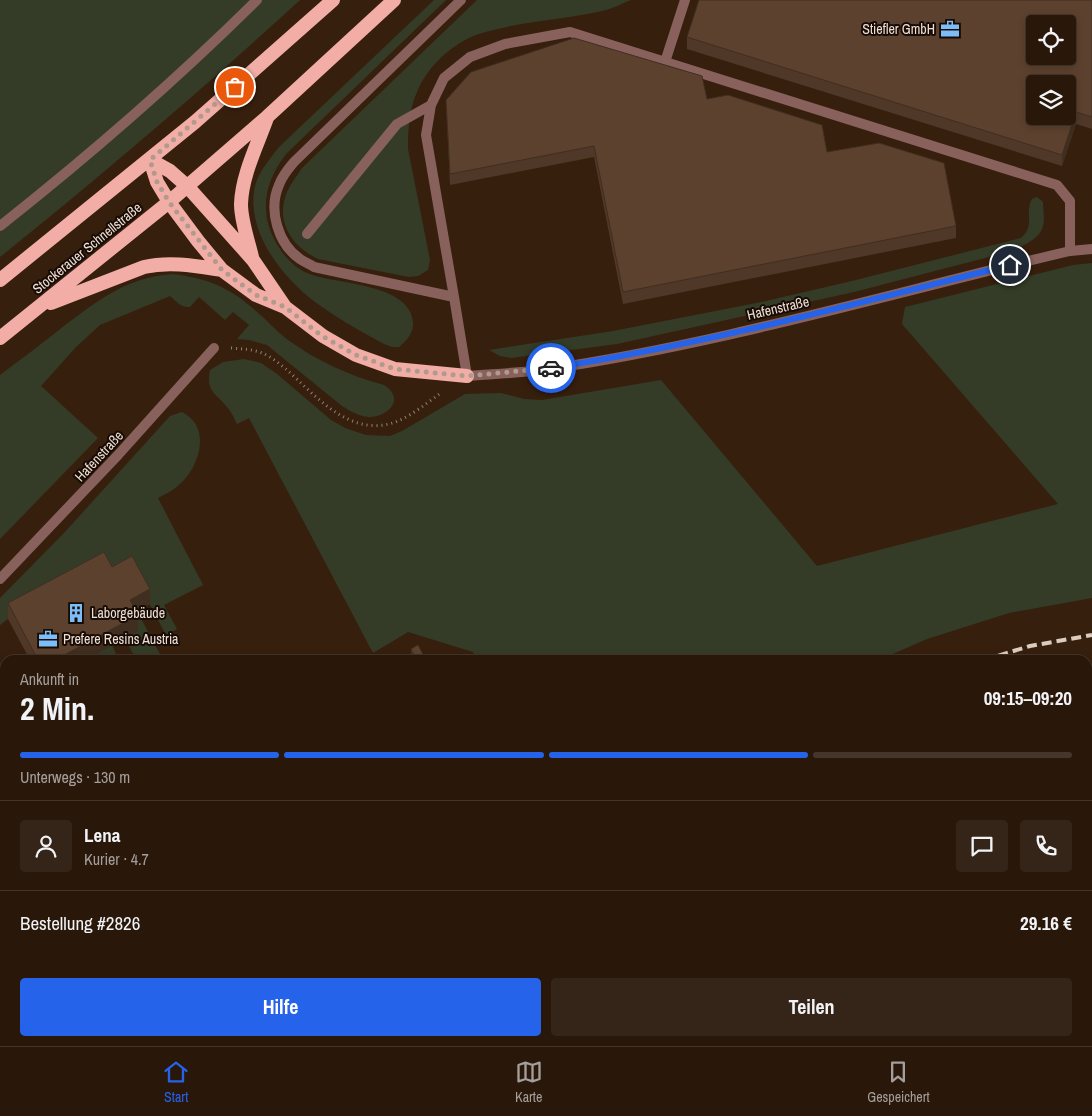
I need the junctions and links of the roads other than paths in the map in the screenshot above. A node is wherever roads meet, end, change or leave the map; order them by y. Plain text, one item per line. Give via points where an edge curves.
1 (257, 0) edge
2 (332, 0) edge
3 (394, 0) edge
4 (460, 0) edge
5 (685, 0) edge
6 (665, 62) junction
7 (431, 105) junction
8 (267, 117) junction
9 (150, 160) junction
10 (188, 186) junction
11 (169, 202) junction
12 (0, 226) edge
13 (307, 234) dead end
14 (1092, 249) edge
15 (1070, 251) junction
16 (253, 260) junction
17 (222, 270) junction
18 (0, 280) edge
19 (454, 297) junction
20 (285, 307) junction
21 (39, 308) junction
22 (0, 338) edge
23 (214, 348) road end
24 (467, 376) junction
25 (0, 579) edge

1 - 12 street via 203,53 72,169
2 - 9 highway, Stockerauer Schnellstraße
3 - 8 highway, Stockerauer Schnellstraße
4 - 19 street via 294,162 278,186 274,213 282,236 301,260 314,266
5 - 6 street
6 - 7 street via 570,32 504,44 470,57 444,78
6 - 15 street via 1057,186 1070,201
7 - 13 street via 397,124
7 - 19 street via 426,135
8 - 10 highway, Stockerauer Schnellstraße
8 - 16 highway via 246,177 241,204
9 - 10 highway
9 - 11 highway via 157,182
9 - 18 highway, Stockerauer Schnellstraße
10 - 11 highway, Stockerauer Schnellstraße
10 - 16 highway
11 - 17 highway
11 - 21 highway, Stockerauer Schnellstraße
14 - 15 street, Hafenstraße
15 - 24 street, Hafenstraße via 618,358 540,370
16 - 20 highway
17 - 20 highway via 256,295
17 - 21 highway via 170,264 144,267
19 - 24 street
20 - 24 highway via 322,336 356,355 395,369
21 - 22 highway, Stockerauer Schnellstraße
23 - 25 street, Hafenstraße

